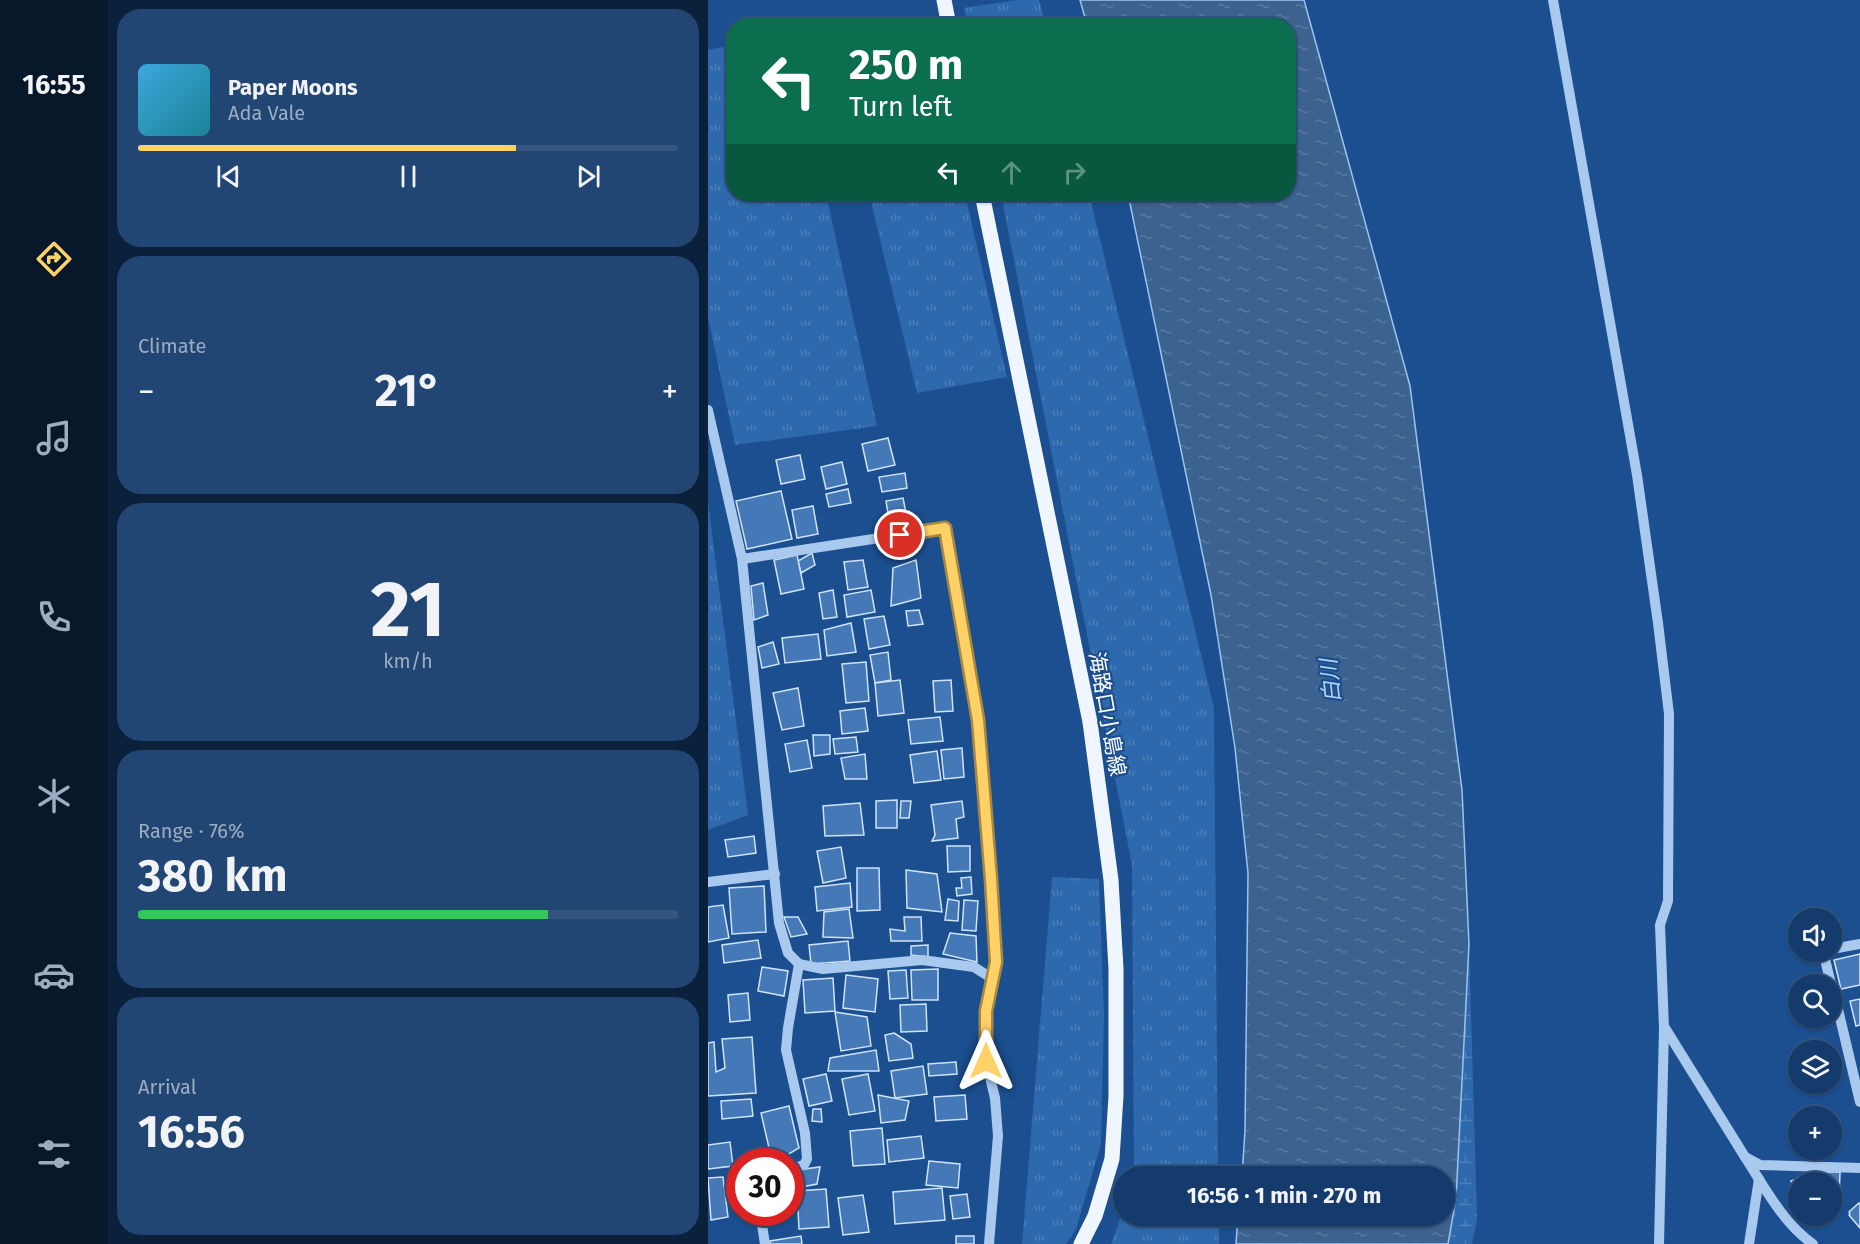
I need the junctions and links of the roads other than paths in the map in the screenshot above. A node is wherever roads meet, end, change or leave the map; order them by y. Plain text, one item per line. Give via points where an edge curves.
1 (944, 0) edge
2 (1553, 0) edge
3 (947, 18) edge
4 (983, 201) edge
5 (708, 410) edge
6 (742, 559) junction
7 (775, 874) junction
8 (708, 882) edge
9 (1860, 944) edge
10 (1842, 947) edge
11 (799, 964) junction
12 (993, 979) junction
13 (1664, 1028) junction
14 (1842, 1028) edge
15 (1860, 1102) edge
16 (1745, 1157) junction
17 (804, 1165) edge
18 (1860, 1168) edge
19 (1759, 1179) junction
20 (762, 1226) edge
21 (765, 1244) edge
22 (989, 1244) edge
23 (1081, 1244) edge
24 (1659, 1244) edge
25 (1749, 1244) edge
26 (1813, 1244) edge

1 - 3 main road
2 - 13 street via 1637,475 1669,714 1668,901 1660,925
4 - 23 main road, 海路口小島線 via 1090,722 1111,880 1116,969 1112,1159 1095,1216
5 - 6 street
6 - 7 street
6 - 12 street via 945,528 978,720 996,962
7 - 8 street
7 - 11 street via 779,923 788,953
9 - 10 street
11 - 12 street via 823,969 922,960 974,967
11 - 17 street via 786,1050 805,1133
12 - 22 street via 986,1011 986,1061 995,1098 998,1136
13 - 16 street
13 - 24 street
14 - 15 street
16 - 18 street via 1760,1165
16 - 19 street
19 - 25 street
19 - 26 street via 1775,1205
20 - 21 street

